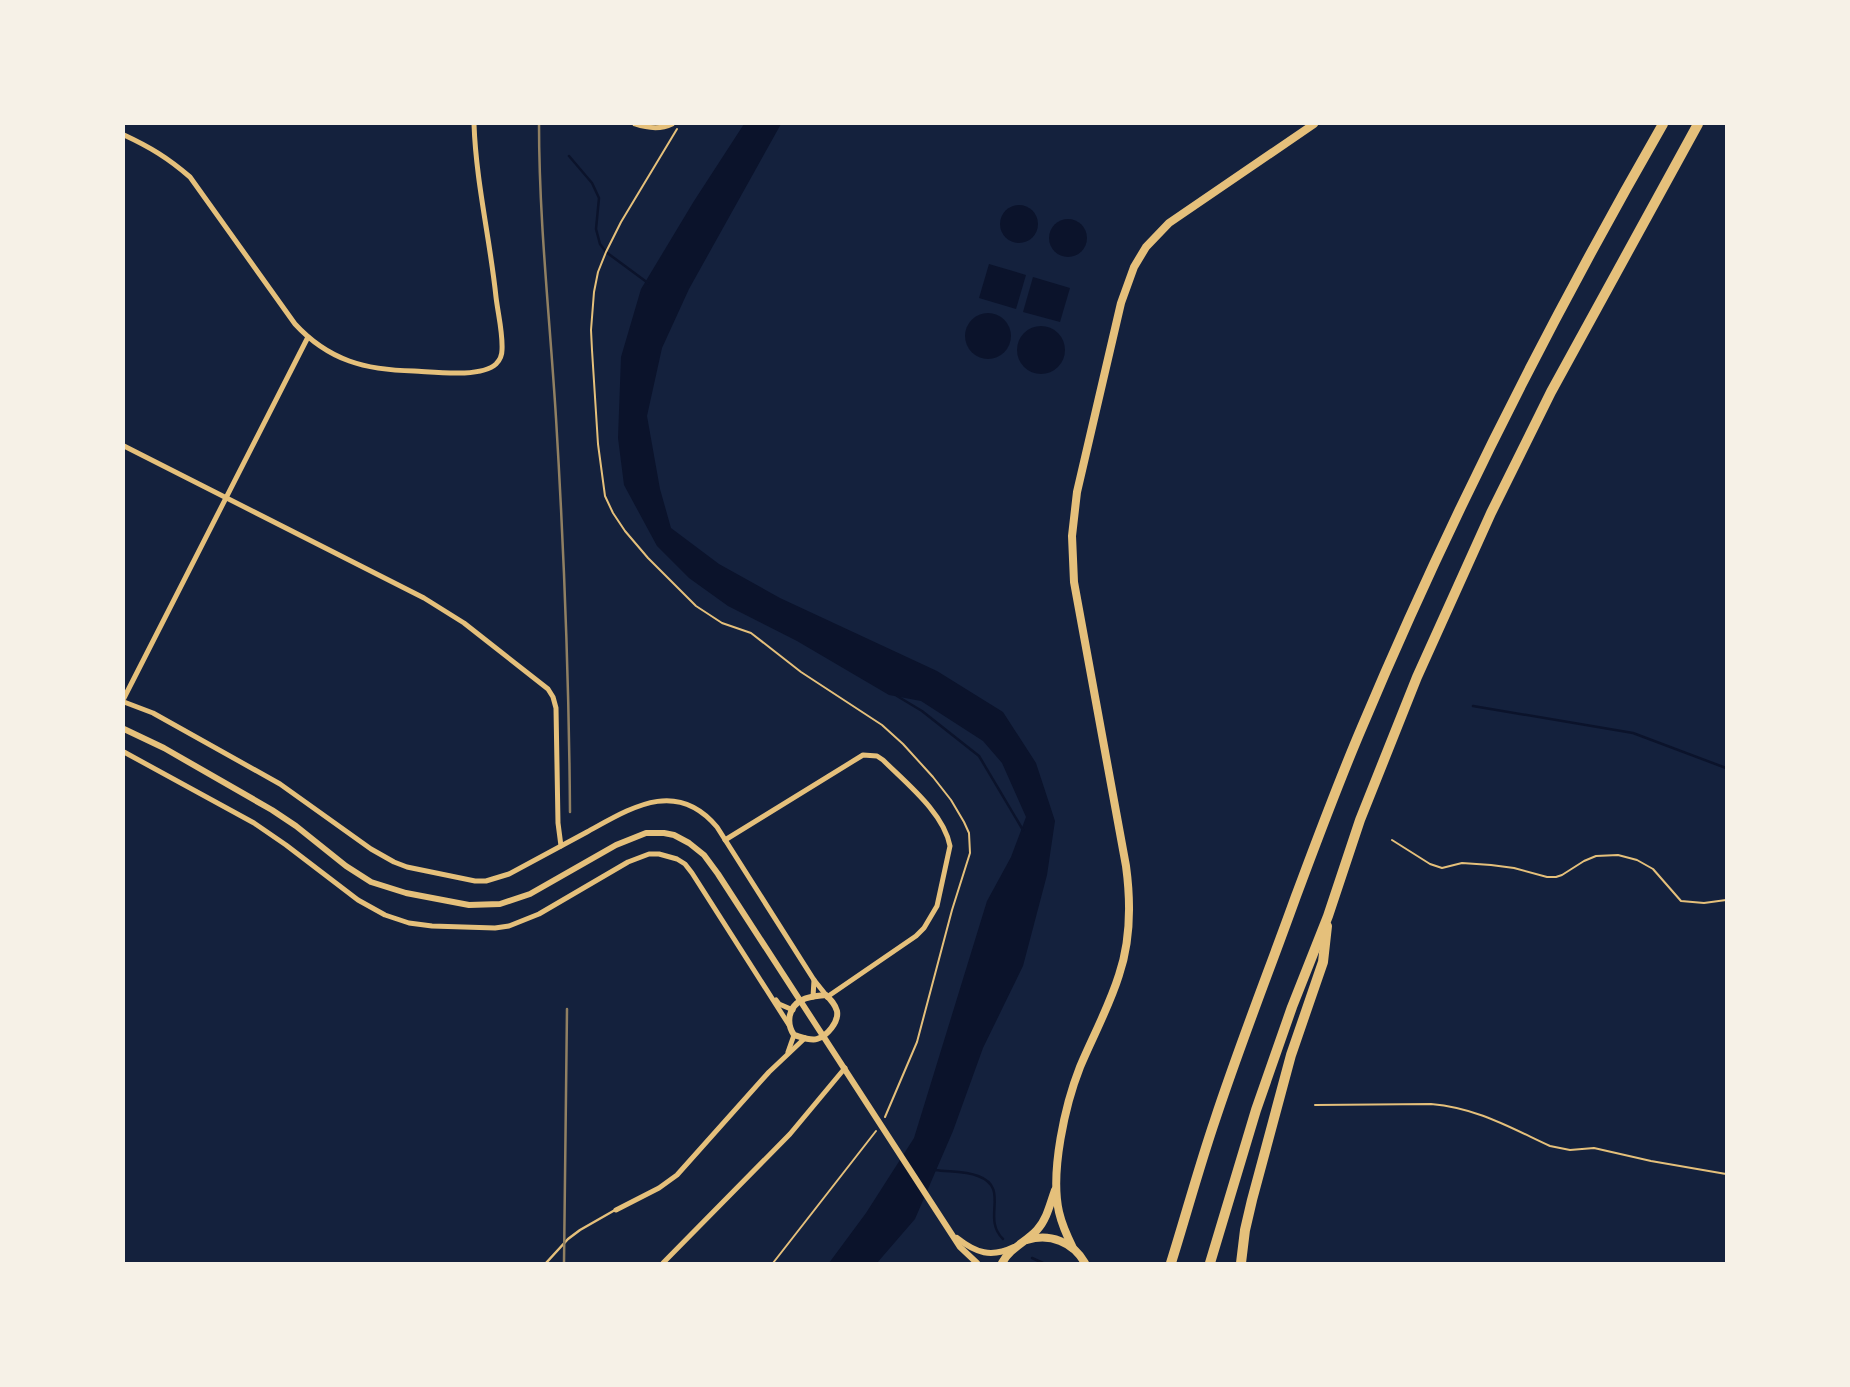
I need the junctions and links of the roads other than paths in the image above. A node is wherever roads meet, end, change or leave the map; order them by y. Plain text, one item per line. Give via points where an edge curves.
1 (474, 124) edge
2 (635, 124) edge
3 (672, 124) edge
4 (1314, 124) edge
5 (1663, 124) edge
6 (1698, 124) edge
7 (124, 135) edge
8 (308, 337) junction
9 (124, 446) edge
10 (226, 498) junction
11 (124, 700) edge
12 (124, 729) edge
13 (124, 752) edge
14 (725, 840) junction
15 (561, 846) junction
16 (1328, 916) junction
17 (814, 980) junction
18 (770, 995) junction
19 (826, 996) junction
20 (812, 997) junction
21 (801, 1000) junction
22 (793, 1010) junction
23 (789, 1025) junction
24 (794, 1035) junction
25 (824, 1036) junction
26 (805, 1038) junction
27 (788, 1052) junction
28 (845, 1068) junction
29 (1056, 1186) junction
30 (616, 1210) joint
31 (954, 1236) junction
32 (1024, 1241) junction
33 (1015, 1247) junction
34 (1073, 1248) junction
35 (546, 1263) edge
36 (663, 1263) edge
37 (977, 1263) edge
38 (1002, 1263) edge
39 (1085, 1263) edge
40 (1171, 1263) edge
41 (1210, 1263) edge
42 (1241, 1263) edge

1 - 8 street via 502,347 497,363 478,372 388,371 352,363 323,349
2 - 3 street via 646,128
4 - 29 main road via 1169,223 1154,237 1140,258 1121,303 1077,492 1072,559 1126,866 1129,923 1119,975 1068,1100
5 - 40 highway via 1540,346 1489,448 1361,728 1214,1121
6 - 16 highway via 1550,392 1487,522 1417,677 1360,820
7 - 8 street via 156,150 190,177 295,324
8 - 10 street
9 - 10 street
10 - 11 street
10 - 15 street via 444,609 548,689 556,708 556,798
11 - 15 street via 280,784 381,856 407,867 464,880 486,881 509,874
12 - 21 street via 164,748 272,810 371,882 426,897 469,905 500,904 530,894 633,837 656,833 674,835 689,842 710,863
13 - 18 street via 254,823 358,900 391,917 419,925 509,926 539,914 638,857 659,854 677,858 692,873
14 - 15 street via 713,822 700,811 680,802 658,800 631,808
14 - 17 street
14 - 19 street via 863,755 883,760 930,808 950,846 937,906 928,923 916,936
16 - 41 highway via 1256,1110
16 - 42 highway via 1323,962 1291,1055 1252,1200
17 - 19 street
17 - 20 street
18 - 22 street via 779,1004
18 - 23 street
19 - 20 street
19 - 25 street via 834,1004 837,1016
20 - 21 street
21 - 22 street
21 - 25 street
22 - 23 street via 788,1018
23 - 24 street
24 - 26 street
24 - 27 street
25 - 26 street
25 - 28 street
26 - 27 street
27 - 30 street via 677,1176
28 - 31 street
28 - 36 street via 790,1134
29 - 32 main road via 1043,1223
29 - 34 main road via 1059,1213
30 - 35 lane via 568,1239
31 - 33 street via 979,1252 999,1252
31 - 37 street via 964,1252
32 - 33 main road
32 - 34 main road via 1049,1238
33 - 38 main road
34 - 39 main road

